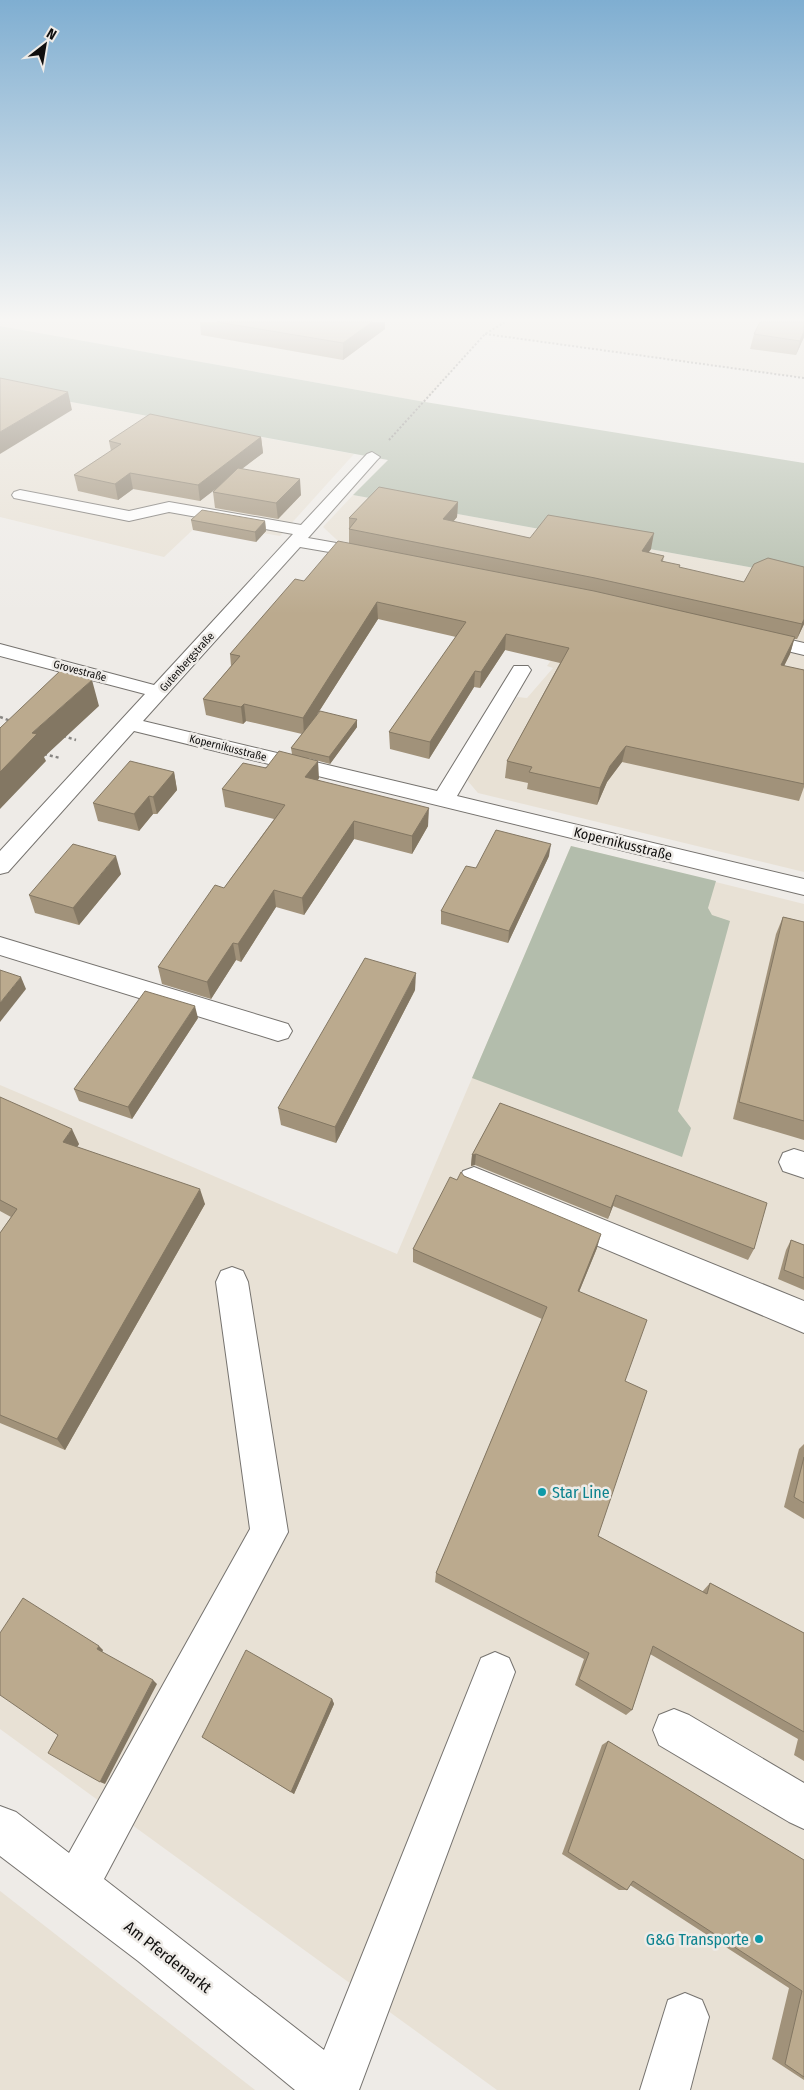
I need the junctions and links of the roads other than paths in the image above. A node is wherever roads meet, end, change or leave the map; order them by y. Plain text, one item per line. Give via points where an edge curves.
1 (372, 457) road end
2 (20, 494) dead end
3 (301, 536) junction
4 (388, 558) edge
5 (740, 634) edge
6 (804, 649) edge
7 (0, 650) edge
8 (521, 670) dead end
9 (159, 692) junction
10 (129, 724) junction
11 (443, 800) junction
12 (0, 866) edge
13 (804, 887) edge
14 (0, 946) edge
15 (278, 1031) dead end
16 (474, 1180) edge
17 (232, 1282) dead end
18 (804, 1317) edge
19 (495, 1672) dead end
20 (674, 1730) dead end
21 (804, 1807) edge
22 (0, 1828) edge
23 (76, 1885) junction
24 (684, 2017) dead end
25 (334, 2090) edge
26 (665, 2090) edge

1 - 3 street, Gutenbergstraße
2 - 3 street via 123,515 168,507
3 - 4 street
3 - 9 street, Gutenbergstraße
5 - 6 street
7 - 9 street, Grovestraße
8 - 11 street
9 - 10 street, Gutenbergstraße
10 - 11 street, Kopernikusstraße
10 - 12 street, Gutenbergstraße
11 - 13 street, Kopernikusstraße
14 - 15 street
16 - 18 street
17 - 23 street via 270,1532
19 - 25 street
20 - 21 street
22 - 23 street, Am Pferdemarkt
23 - 25 street, Am Pferdemarkt
24 - 26 street

